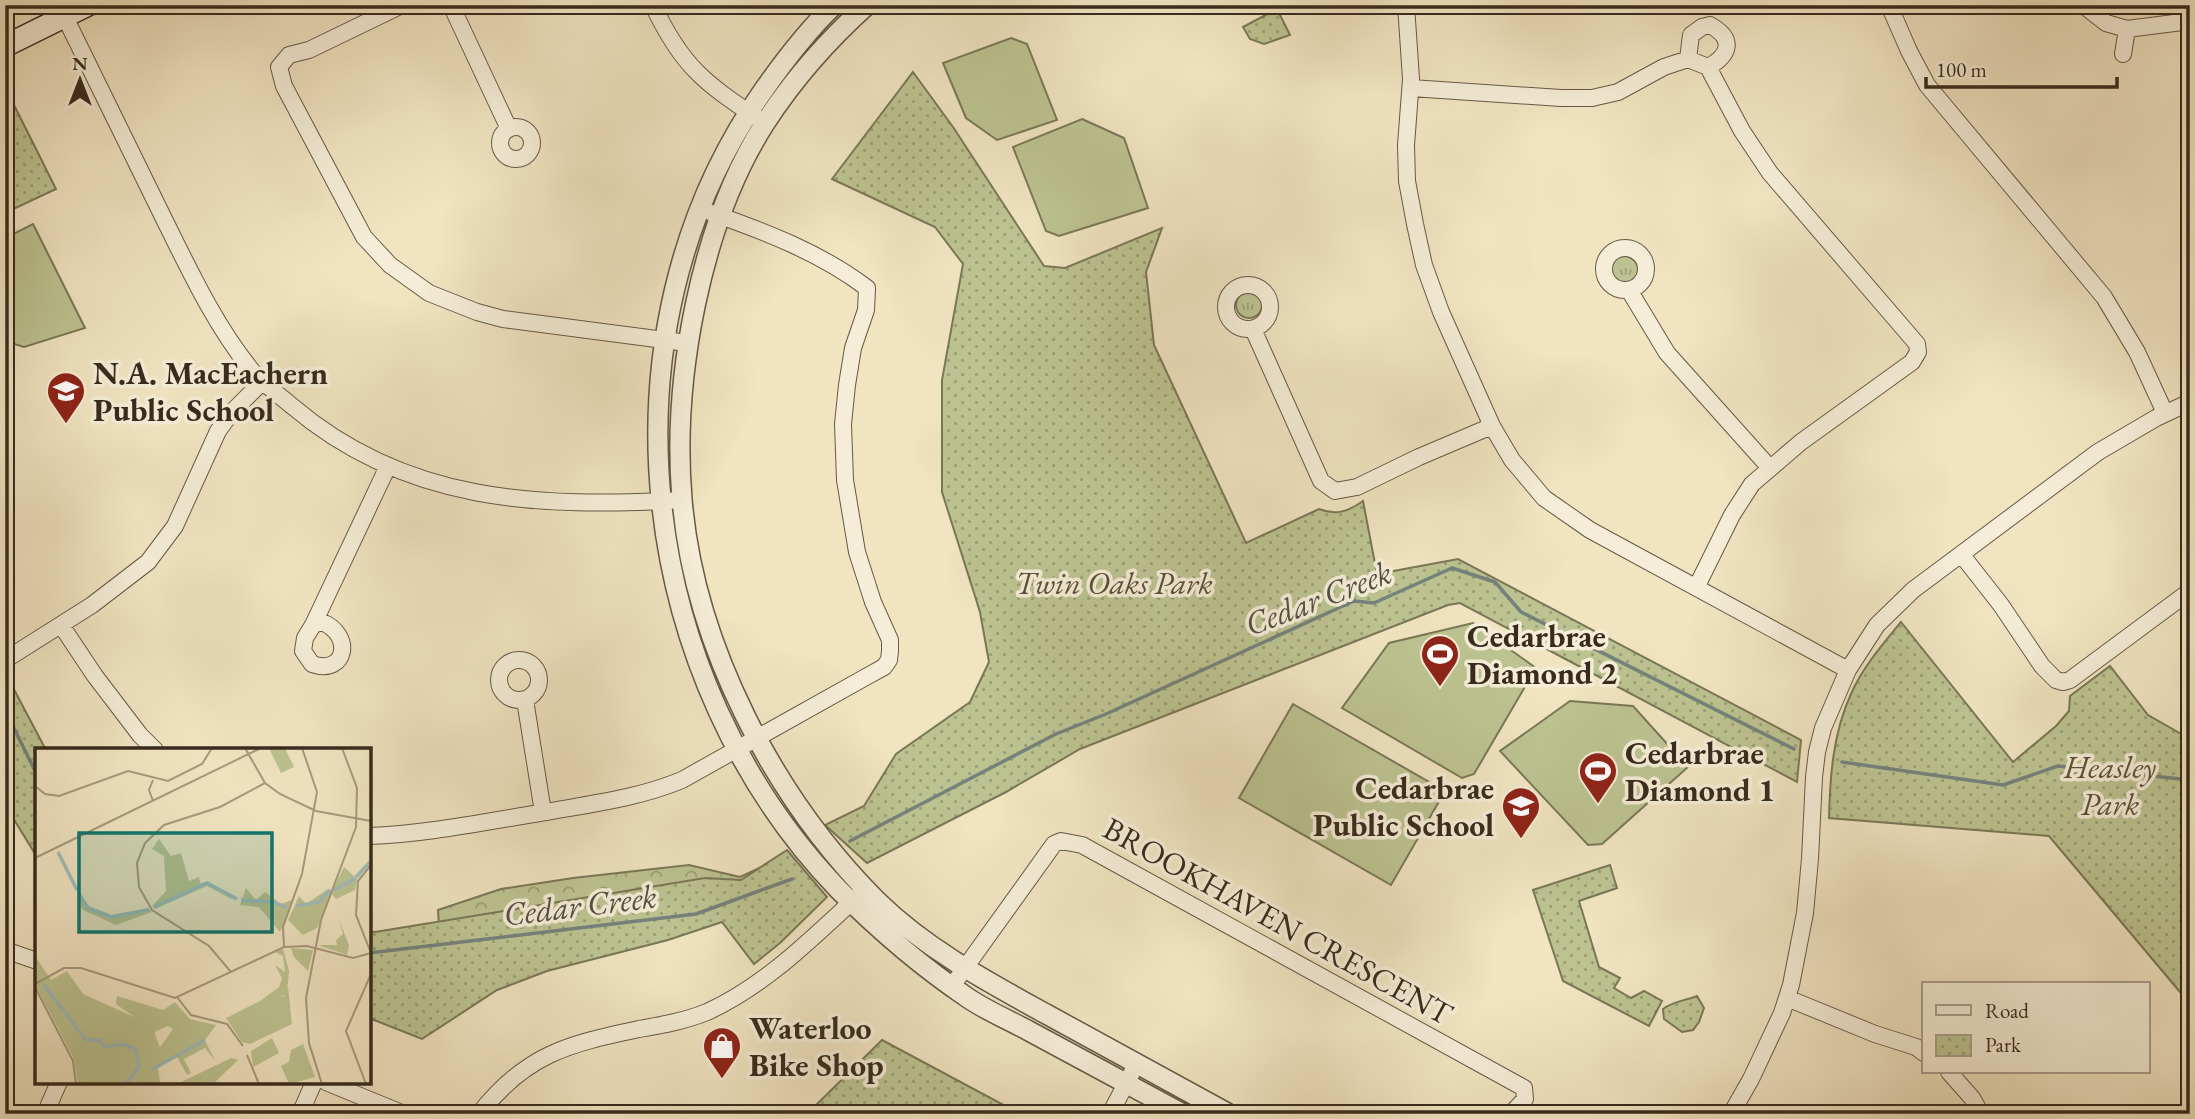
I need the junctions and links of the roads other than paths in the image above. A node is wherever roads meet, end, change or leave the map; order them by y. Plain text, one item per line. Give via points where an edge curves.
1 (88, 5) edge
2 (402, 5) edge
3 (451, 5) edge
4 (653, 5) edge
5 (834, 5) edge
6 (1406, 5) edge
7 (1889, 5) edge
8 (2083, 5) edge
9 (864, 6) edge
10 (65, 17) junction
11 (2190, 21) edge
12 (2127, 29) junction
13 (5, 46) edge
14 (2123, 54) dead end
15 (1688, 59) junction
16 (1708, 67) junction
17 (1411, 89) junction
18 (748, 112) junction
19 (765, 123) junction
20 (509, 129) dead end
21 (699, 208) junction
22 (722, 216) junction
23 (1629, 290) dead end
24 (1253, 328) dead end
25 (666, 339) junction
26 (687, 343) junction
27 (264, 381) junction
28 (2190, 402) edge
29 (2165, 413) junction
30 (1492, 426) junction
31 (388, 466) junction
32 (1770, 468) junction
33 (682, 500) junction
34 (660, 501) junction
35 (1961, 554) junction
36 (1697, 586) junction
37 (2190, 591) edge
38 (61, 625) junction
39 (313, 625) dead end
40 (5, 660) edge
41 (1848, 670) junction
42 (524, 700) dead end
43 (757, 739) junction
44 (153, 748) edge
45 (737, 749) junction
46 (543, 812) junction
47 (371, 836) edge
48 (858, 895) junction
49 (5, 950) edge
50 (35, 960) edge
51 (964, 968) junction
52 (952, 986) junction
53 (1787, 998) junction
54 (1922, 1052) edge
55 (1137, 1063) junction
56 (1951, 1074) edge
57 (1127, 1083) junction
58 (58, 1084) edge
59 (313, 1084) edge
60 (331, 1084) edge
61 (45, 1114) edge
62 (300, 1114) edge
63 (404, 1114) edge
64 (478, 1114) edge
65 (1110, 1114) edge
66 (1184, 1114) edge
67 (1229, 1114) edge
68 (1511, 1114) edge
69 (1731, 1114) edge
70 (1981, 1114) edge

1 - 10 main road
2 - 25 street via 309,50 289,55 279,67 284,86 372,248 429,293 477,312
3 - 20 street
4 - 18 street via 686,62
5 - 18 street via 782,64
6 - 17 street
7 - 29 street via 1927,85 2104,297 2137,352
8 - 12 street via 2106,23
9 - 19 street via 818,54
10 - 13 main road
10 - 27 street via 205,302 249,369
11 - 12 street
12 - 14 street
15 - 16 street
15 - 16 street via 1691,35 1710,26 1722,33 1727,51
15 - 17 street via 1618,92 1592,98
16 - 32 street via 1770,173 1917,344 1912,362
17 - 30 street via 1407,181 1424,265
18 - 19 street
18 - 21 street
19 - 22 street
21 - 22 street
21 - 25 street via 677,278
22 - 26 street
22 - 43 street via 828,261 867,288 868,297 847,385 845,480 861,564 890,640 889,660
23 - 32 street via 1667,353
24 - 30 street via 1321,481 1335,491 1357,487
25 - 26 street
25 - 34 street via 658,428
26 - 33 street
27 - 31 street via 334,438
27 - 38 street via 218,430 175,526 148,562
28 - 29 street
29 - 35 street via 2098,452
30 - 36 street via 1524,475 1552,504 1595,533
31 - 34 street via 489,496 555,502
31 - 39 street
32 - 36 street via 1743,495
33 - 34 street
33 - 43 street via 712,638
34 - 45 street via 680,611 709,692
35 - 37 street via 2042,666 2063,682
35 - 41 street via 1886,615
36 - 41 street
38 - 40 street
38 - 44 street
41 - 53 street via 1817,752 1805,913
42 - 46 street
43 - 45 street
43 - 48 street
45 - 46 street via 658,790
45 - 48 street via 785,824 826,876
46 - 47 street via 416,834
48 - 51 street
48 - 52 street via 901,947
48 - 64 street via 758,984 724,1004 682,1020 553,1052 513,1076
49 - 50 street
51 - 52 street, BROOKHAVEN CRESCENT
51 - 55 street
51 - 68 street, BROOKHAVEN CRESCENT via 1054,845 1061,841 1082,845 1524,1087 1525,1098
52 - 57 street
53 - 54 street
53 - 69 street
55 - 57 street
55 - 67 street
56 - 70 street
57 - 65 street
57 - 66 street
58 - 61 street
59 - 62 street
60 - 63 street

